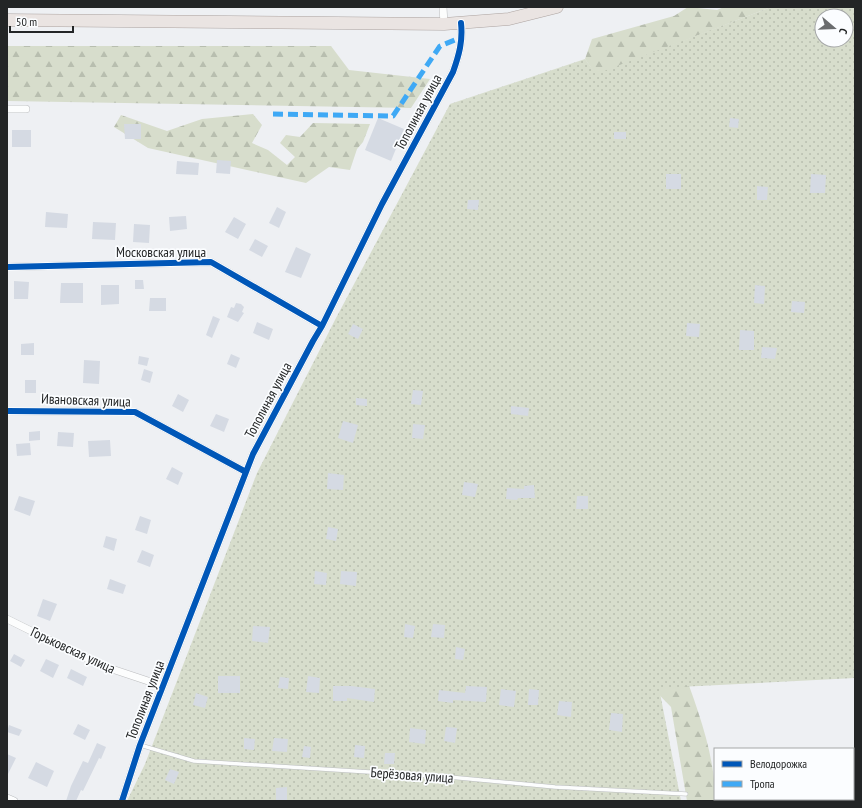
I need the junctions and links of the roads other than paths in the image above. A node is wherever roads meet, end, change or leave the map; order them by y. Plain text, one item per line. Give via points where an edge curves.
1 (443, 7) edge
2 (557, 7) edge
3 (7, 20) edge
4 (461, 23) junction
5 (444, 24) junction
6 (7, 109) edge
7 (26, 109) dead end
8 (7, 266) edge
9 (322, 326) junction
10 (7, 411) edge
11 (246, 472) junction
12 (7, 619) edge
13 (163, 686) junction
14 (140, 745) junction
15 (686, 794) dead end
16 (7, 798) edge
17 (14, 801) edge
18 (122, 801) edge

1 - 5 street
2 - 4 main road via 509,19
3 - 5 main road
4 - 5 main road
4 - 9 street, Тополиная улица via 460,52 453,72 382,204
6 - 7 street
8 - 9 street, Московская улица via 211,262
9 - 11 street, Тополиная улица
10 - 11 street, Ивановская улица via 135,412
11 - 13 street, Тополиная улица
12 - 13 street, Горьковская улица via 100,665
13 - 14 street, Тополиная улица
14 - 15 lane, Берёзовая улица via 194,761
14 - 18 street, Тополиная улица
16 - 17 street

